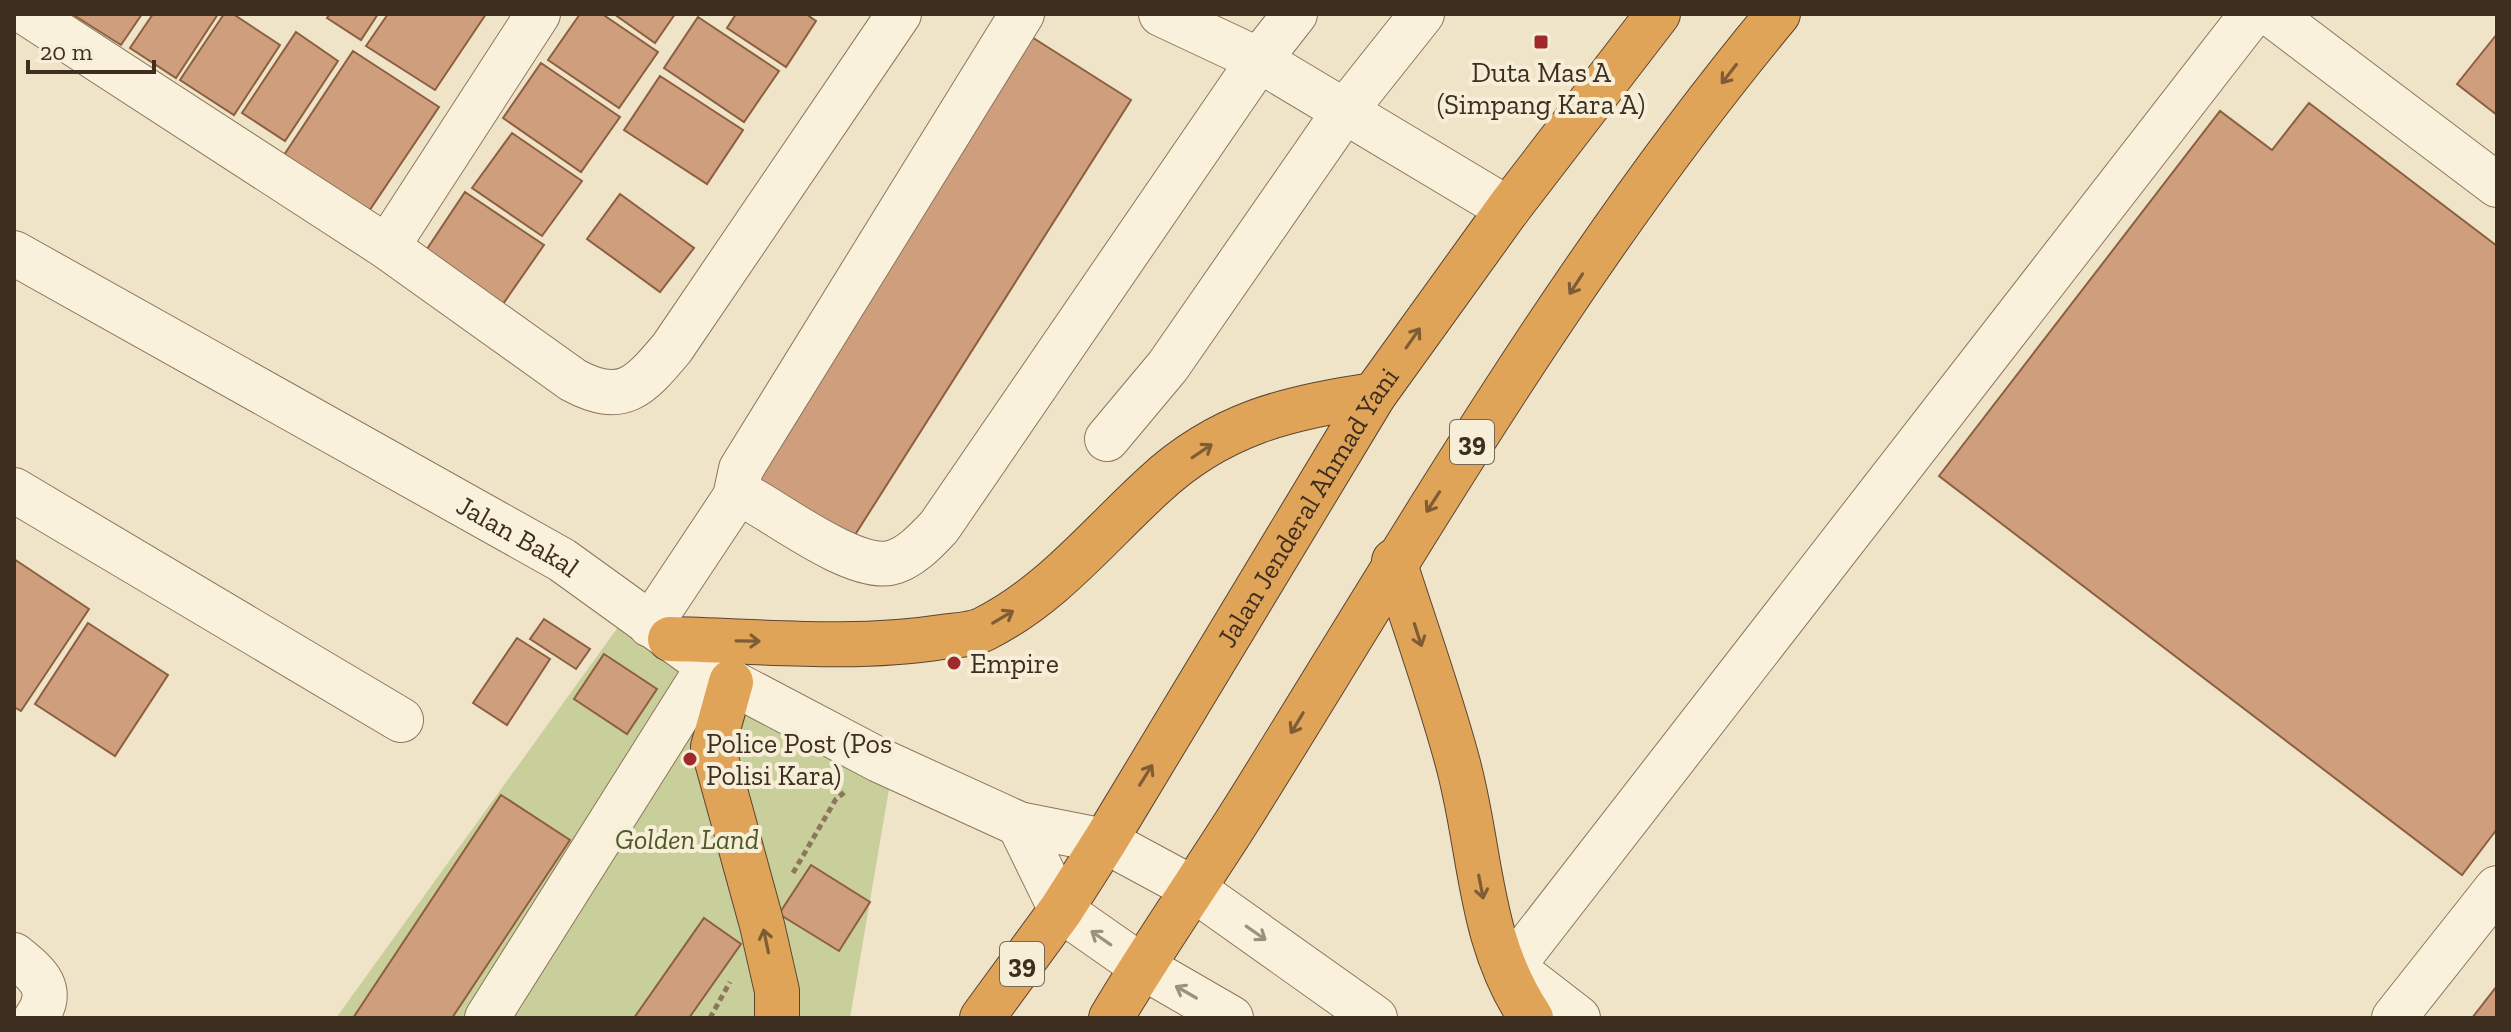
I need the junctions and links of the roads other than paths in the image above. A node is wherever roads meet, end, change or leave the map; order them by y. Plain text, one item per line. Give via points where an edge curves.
1 (28, 14) edge
2 (538, 14) edge
3 (899, 14) edge
4 (1022, 14) edge
5 (1161, 14) edge
6 (1295, 14) edge
7 (1422, 14) edge
8 (1658, 14) edge
9 (1778, 14) edge
10 (2252, 14) edge
11 (2271, 14) edge
12 (1259, 60) junction
13 (1344, 112) junction
14 (2497, 185) edge
15 (1508, 209) junction
16 (387, 247) junction
17 (14, 253) edge
18 (1374, 395) junction
19 (1107, 439) dead end
20 (14, 490) edge
21 (735, 497) junction
22 (1394, 561) junction
23 (660, 632) junction
24 (721, 673) junction
25 (401, 720) dead end
26 (1019, 824) junction
27 (1105, 841) junction
28 (1192, 888) junction
29 (2497, 888) edge
30 (1061, 910) junction
31 (14, 955) edge
32 (1141, 966) junction
33 (36, 1018) edge
34 (487, 1018) edge
35 (777, 1018) edge
36 (982, 1018) edge
37 (1111, 1018) edge
38 (1231, 1018) edge
39 (1375, 1018) edge
40 (1531, 1018) edge
41 (1578, 1018) edge
42 (2394, 1018) edge

1 - 16 street
2 - 16 street
3 - 16 street via 672,348 628,391 597,393 573,380
4 - 21 street via 741,469
5 - 12 street
6 - 12 street
7 - 13 street
8 - 15 highway, Jalan Jenderal Ahmad Yani / 39
9 -> 22 highway, 39 via 1616,223
10 - 41 street via 1512,967
11 - 14 street
12 - 13 street
12 - 21 street via 939,527 920,547 891,563 861,562 752,500
13 - 15 street
13 - 19 street via 1168,366
18 -> 15 highway, Jalan Jenderal Ahmad Yani / 39
17 - 23 street, Jalan Bakal via 562,560
23 -> 18 highway via 877,643 981,631 1042,593 1157,482 1219,439 1301,406
27 -> 18 highway, Jalan Jenderal Ahmad Yani / 39
20 - 25 street
21 - 23 street
22 -> 28 highway, 39
22 -> 40 highway via 1457,761 1500,961
23 - 24 street, Jalan Bakal
24 - 26 street, Jalan Bakal via 879,760
24 - 34 street
35 -> 24 highway via 777,991 762,925 713,747
26 - 27 street, Jalan Bakal
26 - 30 street
27 - 28 street, Jalan Bakal
27 - 30 highway, Jalan Jenderal Ahmad Yani / 39
28 - 32 highway, 39
28 -> 39 street, Jalan Bakal
29 - 42 street
32 -> 30 street
30 - 36 highway, Jalan Jenderal Ahmad Yani / 39
31 - 33 street via 41,977 44,992
32 - 37 highway, 39
38 -> 32 street

